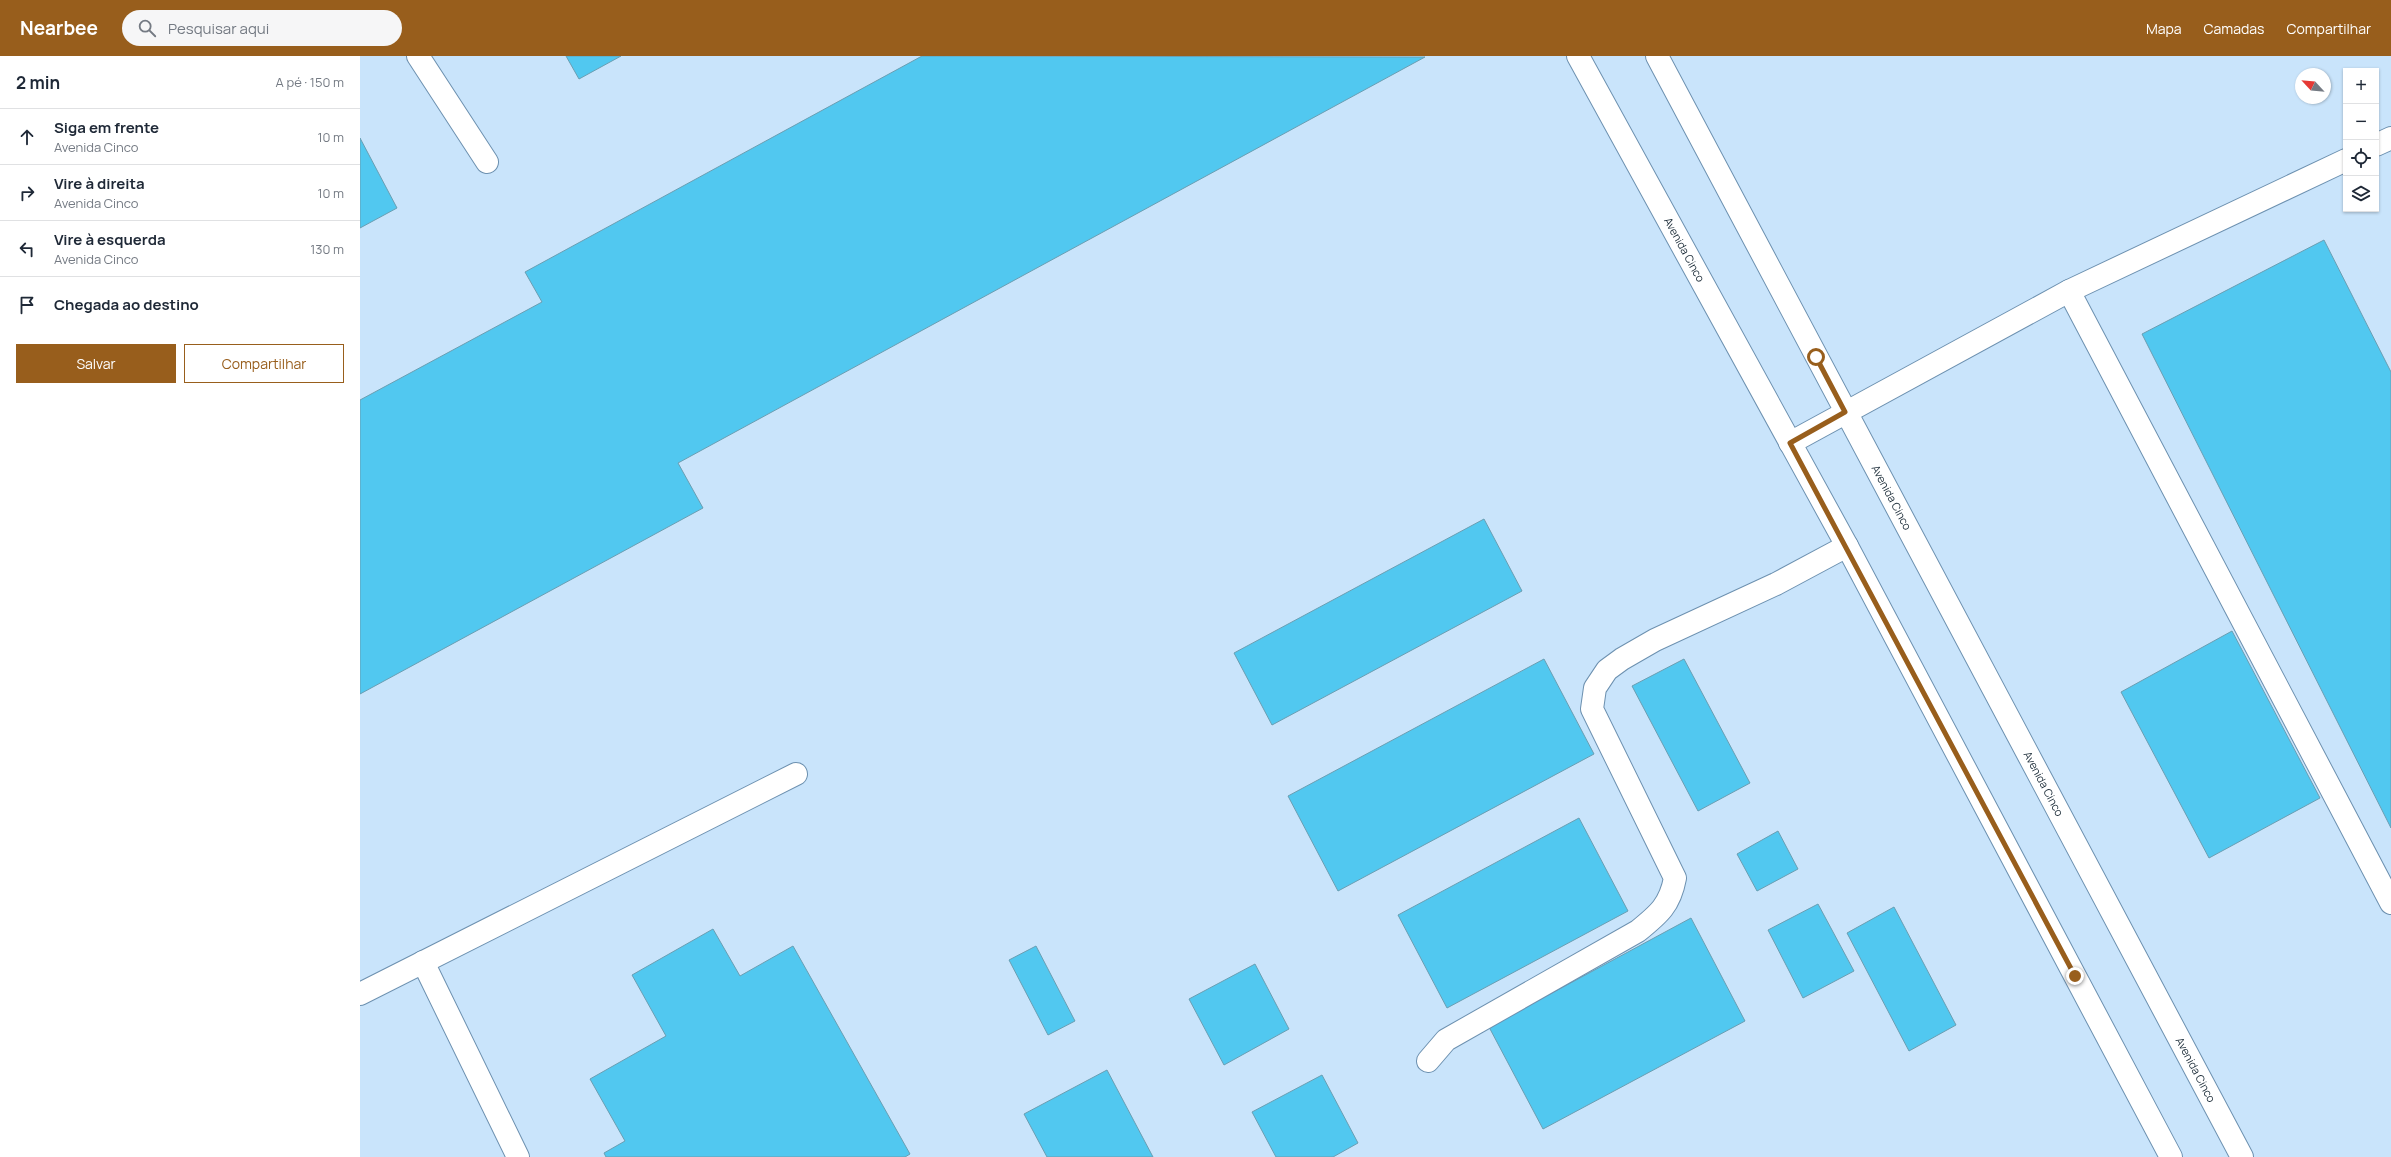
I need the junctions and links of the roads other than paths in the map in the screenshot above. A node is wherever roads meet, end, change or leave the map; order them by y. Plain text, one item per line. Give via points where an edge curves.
1 (418, 56) edge
2 (1578, 56) edge
3 (1657, 56) edge
4 (2391, 138) edge
5 (2379, 144) edge
6 (2343, 161) edge
7 (487, 162) dead end
8 (2068, 291) junction
9 (1845, 412) junction
10 (1790, 443) junction
11 (1847, 546) junction
12 (796, 774) dead end
13 (2391, 903) edge
14 (423, 962) junction
15 (360, 994) edge
16 (1428, 1061) dead end
17 (518, 1157) edge
18 (2171, 1157) edge
19 (2242, 1157) edge

1 - 7 street
2 - 10 street, Avenida Cinco
3 - 9 street, Avenida Cinco
4 - 5 street
6 - 8 street
8 - 9 street
8 - 13 street
9 - 10 street
9 - 19 street, Avenida Cinco
10 - 11 street, Avenida Cinco
11 - 16 street via 1776,584 1656,640 1607,670 1595,688 1592,708 1675,878 1672,891 1662,912 1638,931 1446,1040
11 - 18 street, Avenida Cinco
12 - 14 street
14 - 15 street
14 - 17 street

